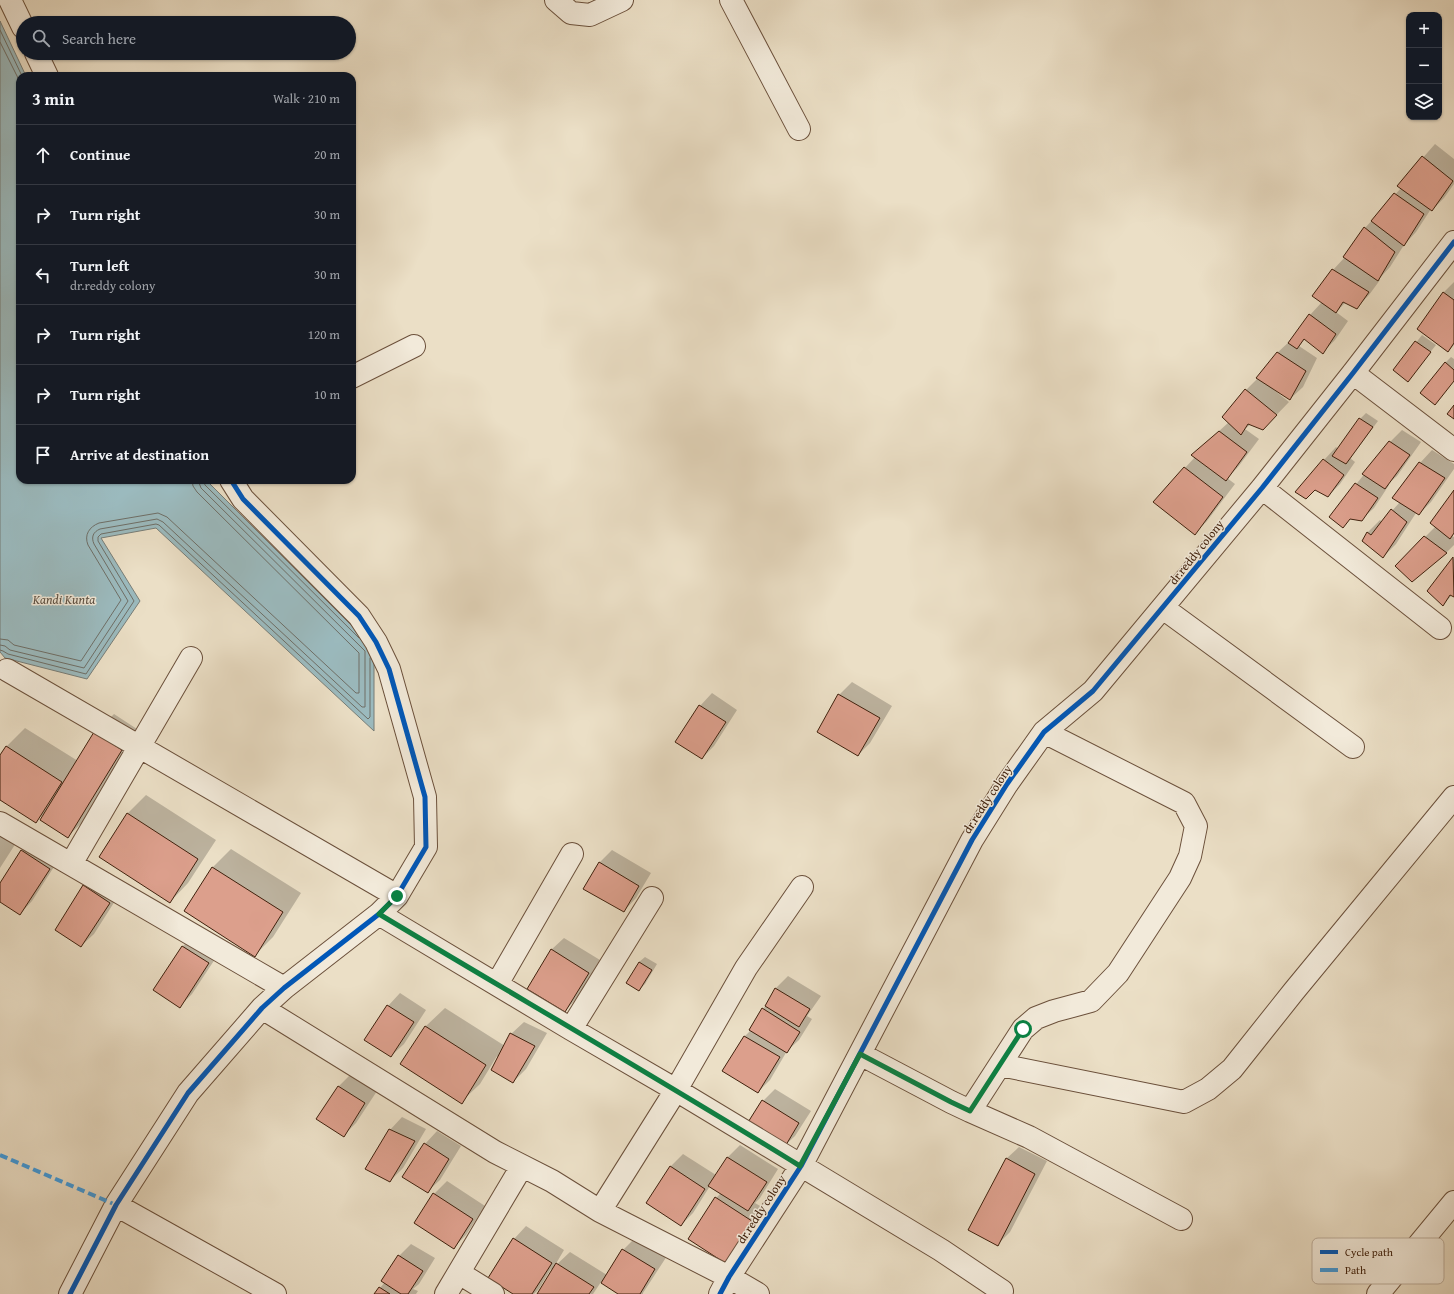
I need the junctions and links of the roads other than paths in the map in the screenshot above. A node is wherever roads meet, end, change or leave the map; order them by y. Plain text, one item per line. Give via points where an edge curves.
1 (10, 0) edge
2 (556, 0) edge
3 (622, 0) edge
4 (731, 0) edge
5 (18, 16) edge
6 (39, 60) edge
7 (45, 72) edge
8 (799, 128) dead end
9 (1451, 253) edge
10 (414, 346) dead end
11 (1353, 373) junction
12 (356, 375) edge
13 (1454, 450) edge
14 (234, 484) edge
15 (1262, 488) junction
16 (1163, 608) junction
17 (1440, 628) dead end
18 (191, 658) dead end
19 (7, 670) dead end
20 (1044, 732) junction
21 (140, 747) junction
22 (1353, 747) dead end
23 (1454, 797) edge
24 (0, 823) edge
25 (572, 854) dead end
26 (71, 864) junction
27 (802, 886) dead end
28 (397, 896) junction
29 (652, 898) dead end
30 (379, 914) junction
31 (497, 984) junction
32 (284, 988) junction
33 (262, 1008) junction
34 (571, 1029) junction
35 (860, 1054) junction
36 (1000, 1065) junction
37 (676, 1090) junction
38 (970, 1111) junction
39 (522, 1166) junction
40 (800, 1166) junction
41 (1454, 1202) edge
42 (116, 1205) junction
43 (600, 1211) junction
44 (1181, 1219) dead end
45 (1424, 1238) edge
46 (459, 1273) junction
47 (1386, 1284) edge
48 (725, 1285) edge
49 (1002, 1290) dead end
50 (70, 1294) edge
51 (275, 1294) edge
52 (446, 1294) edge
53 (493, 1294) edge
54 (758, 1294) edge
55 (1378, 1294) edge

1 - 5 street
2 - 3 street via 570,13 590,15
4 - 8 street
6 - 7 street
9 - 11 street, dr.reddy colony
10 - 12 street
11 - 13 street
11 - 15 street, dr.reddy colony
14 - 28 street via 243,499 359,616 376,642 388,669 426,797 426,847
15 - 16 street, dr.reddy colony
15 - 17 street
16 - 20 street, dr.reddy colony via 1093,691
16 - 22 street
18 - 21 street
19 - 21 street
20 - 35 street, dr.reddy colony via 972,840
20 - 36 street via 1184,803 1196,826 1190,856 1180,878 1118,973 1091,1001 1036,1018 1023,1029
21 - 26 street
21 - 28 street
23 - 36 street via 1232,1069 1208,1090 1184,1102
24 - 26 street
25 - 31 street
26 - 32 street
27 - 37 street via 746,968
28 - 30 street
29 - 34 street
30 - 31 street
30 - 32 street
31 - 34 street
32 - 33 street
33 - 39 street via 495,1152
33 - 42 street via 188,1093
34 - 37 street
35 - 38 street
35 - 40 street, dr.reddy colony
36 - 38 street
37 - 40 street
37 - 43 street
38 - 44 street via 1029,1137
39 - 43 street
39 - 46 street
40 - 48 street, dr.reddy colony
40 - 49 street via 941,1250
41 - 45 street
42 - 50 street
42 - 51 street
43 - 48 street
46 - 52 street
46 - 53 street
47 - 55 street
48 - 54 street

